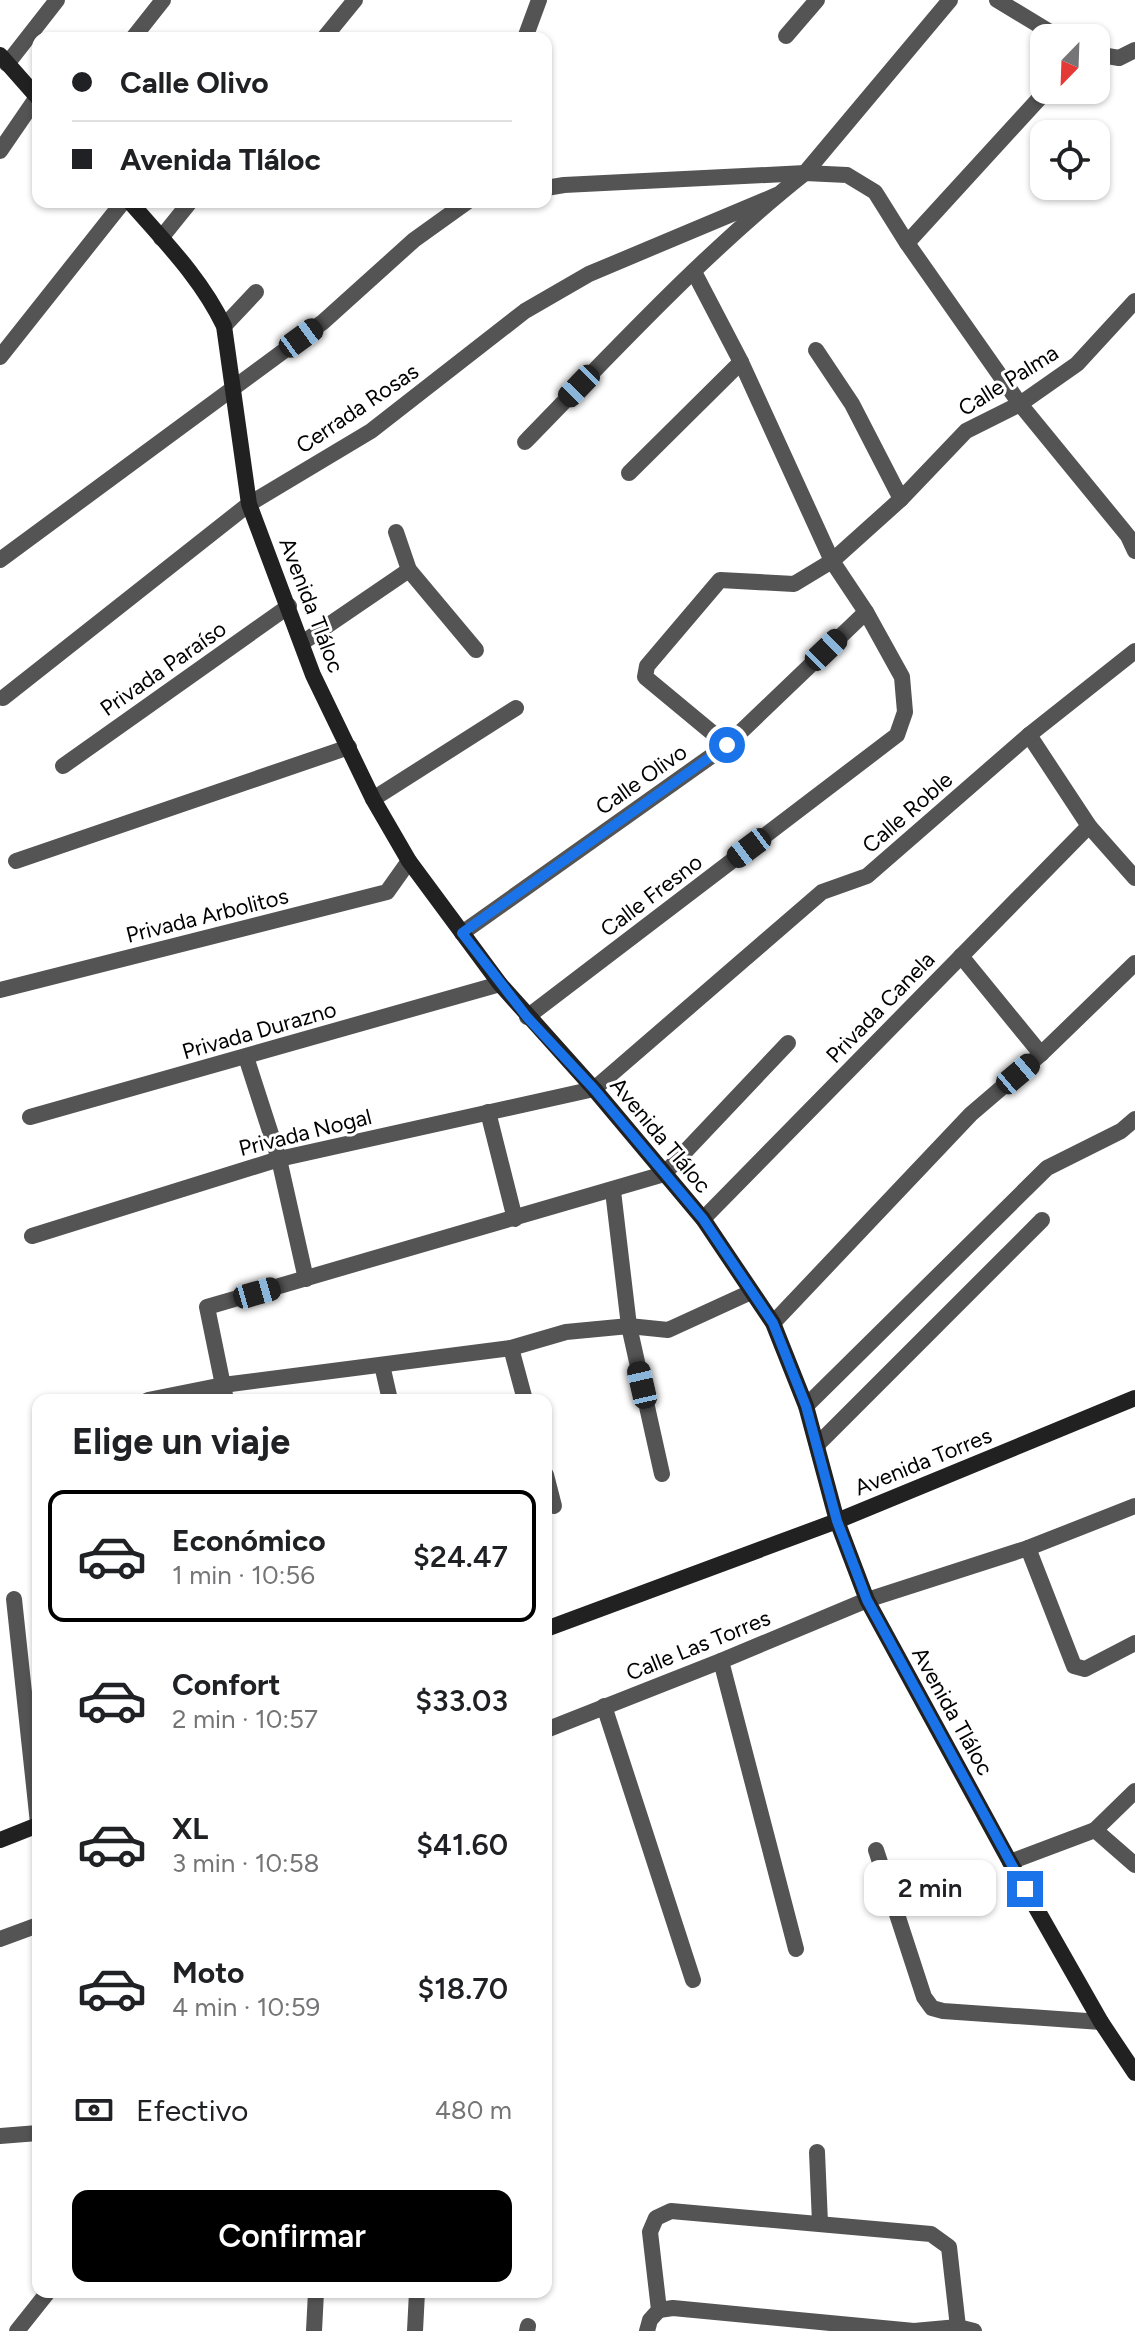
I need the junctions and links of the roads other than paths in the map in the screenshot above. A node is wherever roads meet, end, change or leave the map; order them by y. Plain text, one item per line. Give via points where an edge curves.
1 (57, 0) edge
2 (163, 0) edge
3 (355, 0) edge
4 (539, 0) edge
5 (817, 0) edge
6 (950, 0) edge
7 (997, 0) edge
8 (1037, 24) edge
9 (138, 32) edge
10 (329, 32) edge
11 (527, 32) edge
12 (786, 36) dead end
13 (1135, 50) edge
14 (1110, 56) edge
15 (4, 59) edge
16 (32, 92) edge
17 (1034, 104) edge
18 (32, 105) edge
19 (0, 151) edge
20 (805, 173) junction
21 (552, 187) edge
22 (777, 195) junction
23 (118, 208) edge
24 (135, 208) edge
25 (185, 208) edge
26 (457, 208) edge
27 (161, 238) junction
28 (907, 243) junction
29 (694, 272) junction
30 (256, 292) dead end
31 (1135, 301) edge
32 (224, 326) junction
33 (816, 350) dead end
34 (0, 357) edge
35 (741, 362) junction
36 (233, 386) junction
37 (1020, 404) junction
38 (525, 442) dead end
39 (629, 473) dead end
40 (901, 499) junction
41 (249, 504) junction
42 (396, 532) dead end
43 (1135, 551) edge
44 (0, 560) edge
45 (832, 561) junction
46 (409, 570) junction
47 (289, 606) junction
48 (866, 612) junction
49 (302, 643) junction
50 (476, 650) dead end
51 (1135, 651) edge
52 (3, 698) dead end
53 (516, 708) dead end
54 (1029, 735) junction
55 (727, 745) junction
56 (349, 747) junction
57 (63, 766) dead end
58 (373, 799) junction
59 (1089, 826) junction
60 (16, 861) dead end
61 (409, 861) junction
62 (1135, 878) edge
63 (462, 933) junction
64 (961, 956) junction
65 (1135, 963) edge
66 (500, 984) junction
67 (0, 990) edge
68 (527, 1017) junction
69 (788, 1043) dead end
70 (1041, 1054) junction
71 (246, 1057) junction
72 (594, 1089) junction
73 (488, 1112) junction
74 (30, 1117) dead end
75 (1135, 1119) edge
76 (279, 1159) junction
77 (664, 1174) junction
78 (613, 1191) junction
79 (515, 1219) junction
80 (703, 1219) junction
81 (1042, 1220) dead end
82 (32, 1236) dead end
83 (306, 1279) junction
84 (751, 1292) junction
85 (773, 1323) junction
86 (629, 1326) junction
87 (511, 1348) junction
88 (382, 1365) junction
89 (225, 1392) edge
90 (389, 1394) edge
91 (523, 1394) edge
92 (1135, 1398) edge
93 (806, 1406) junction
94 (817, 1445) junction
95 (662, 1474) dead end
96 (552, 1498) edge
97 (554, 1506) dead end
98 (1135, 1506) edge
99 (837, 1521) junction
100 (1028, 1548) junction
101 (14, 1599) dead end
102 (867, 1600) junction
103 (552, 1627) edge
104 (1135, 1643) edge
105 (721, 1661) junction
106 (604, 1706) junction
107 (552, 1728) edge
108 (32, 1768) edge
109 (1135, 1791) edge
110 (32, 1827) edge
111 (1095, 1830) junction
112 (0, 1840) edge
113 (876, 1850) dead end
114 (1010, 1862) junction
115 (1135, 1865) edge
116 (32, 1927) edge
117 (0, 1939) edge
118 (796, 1949) dead end
119 (693, 1980) dead end
120 (1101, 2022) junction
121 (1135, 2073) edge
122 (32, 2133) edge
123 (0, 2136) edge
124 (817, 2152) dead end
125 (820, 2223) junction
126 (43, 2298) edge
127 (316, 2298) edge
128 (417, 2298) edge
129 (659, 2310) junction
130 (966, 2329) edge
131 (17, 2331) edge
132 (314, 2331) edge
133 (415, 2331) edge
134 (647, 2331) edge

1 - 15 street
2 - 9 street
3 - 10 street
4 - 11 street
5 - 12 street
6 - 20 street
7 - 8 street
13 - 14 street
15 - 16 main road
17 - 28 street
18 - 19 street
20 - 21 street
20 - 22 street
20 - 28 street via 847,175 875,192
22 - 29 street
22 - 41 street, Cerrada Rosas via 589,274 525,311 371,431
23 - 34 street
24 - 27 main road, Avenida Tláloc
25 - 27 street
26 - 36 street via 323,322
27 - 32 main road, Avenida Tláloc via 193,273
28 - 37 street
29 - 35 street
29 - 38 street
30 - 32 street
31 - 37 street, Calle Palma via 1077,364
32 - 36 main road, Avenida Tláloc
33 - 40 street via 852,404
35 - 39 street
35 - 45 street
36 - 41 main road, Avenida Tláloc
36 - 44 street
37 - 40 street, Calle Palma via 966,431
37 - 43 street
40 - 45 street, Calle Palma
41 - 47 main road, Avenida Tláloc
41 - 52 street, Cerrada Rosas
42 - 46 street
45 - 48 street
45 - 55 street, Calle Palma via 794,584 720,580 647,666 645,677 651,684
46 - 49 street
46 - 50 street
47 - 49 main road, Avenida Tláloc
47 - 57 street, Privada Paraíso
48 - 55 street, Calle Olivo
48 - 68 street, Calle Fresno via 902,677 905,712 897,735
49 - 56 main road, Avenida Tláloc
51 - 54 street, Calle Roble
53 - 58 street
54 - 59 street
54 - 72 street, Calle Roble via 867,876 822,892
55 - 63 street, Calle Olivo
56 - 58 main road, Avenida Tláloc
56 - 60 street
58 - 61 main road, Avenida Tláloc
59 - 62 street
59 - 64 street, Privada Canela
61 - 63 main road, Avenida Tláloc
61 - 67 street, Privada Arbolitos via 387,892
63 - 66 main road, Avenida Tláloc
64 - 70 street
64 - 80 street, Privada Canela
65 - 70 street
66 - 68 main road, Avenida Tláloc
66 - 71 street, Privada Durazno
68 - 72 main road, Avenida Tláloc
69 - 77 street
70 - 85 street via 971,1114
71 - 74 street, Privada Durazno
71 - 76 street
72 - 73 street, Privada Nogal
72 - 77 main road, Avenida Tláloc
73 - 76 street, Privada Nogal
73 - 79 street
75 - 93 street via 1047,1168
76 - 82 street, Privada Nogal
76 - 83 street
77 - 78 street
77 - 80 main road, Avenida Tláloc
78 - 79 street
78 - 86 street
79 - 83 street
80 - 84 main road, Avenida Tláloc
81 - 94 street
83 - 89 street via 207,1307
84 - 85 main road, Avenida Tláloc
84 - 86 street via 668,1330
85 - 93 main road, Avenida Tláloc
86 - 87 street via 566,1332
86 - 95 street
87 - 88 street
87 - 91 street
88 - 89 street
88 - 90 street
92 - 99 main road, Avenida Torres
93 - 94 main road, Avenida Tláloc
94 - 99 main road, Avenida Tláloc
96 - 97 street
98 - 100 street, Calle Las Torres
99 - 102 main road, Avenida Tláloc
99 - 103 main road, Avenida Torres
100 - 102 street, Calle Las Torres
100 - 104 street via 1074,1666 1085,1669
101 - 108 street
102 - 105 street, Calle Las Torres
102 - 114 main road, Avenida Tláloc
105 - 106 street, Calle Las Torres
105 - 118 street
106 - 107 street, Calle Las Torres
106 - 119 street
109 - 111 street
110 - 112 main road
111 - 114 street
111 - 115 street
113 - 120 street via 932,2008
114 - 120 main road, Avenida Tláloc
116 - 117 street
120 - 121 main road, Avenida Tláloc
122 - 123 street
124 - 125 street
125 - 129 street via 671,2211 656,2218 650,2232
125 - 130 street via 931,2234 941,2240 949,2247
126 - 131 street
127 - 132 street
128 - 133 street
129 - 130 street via 914,2331
129 - 134 street

